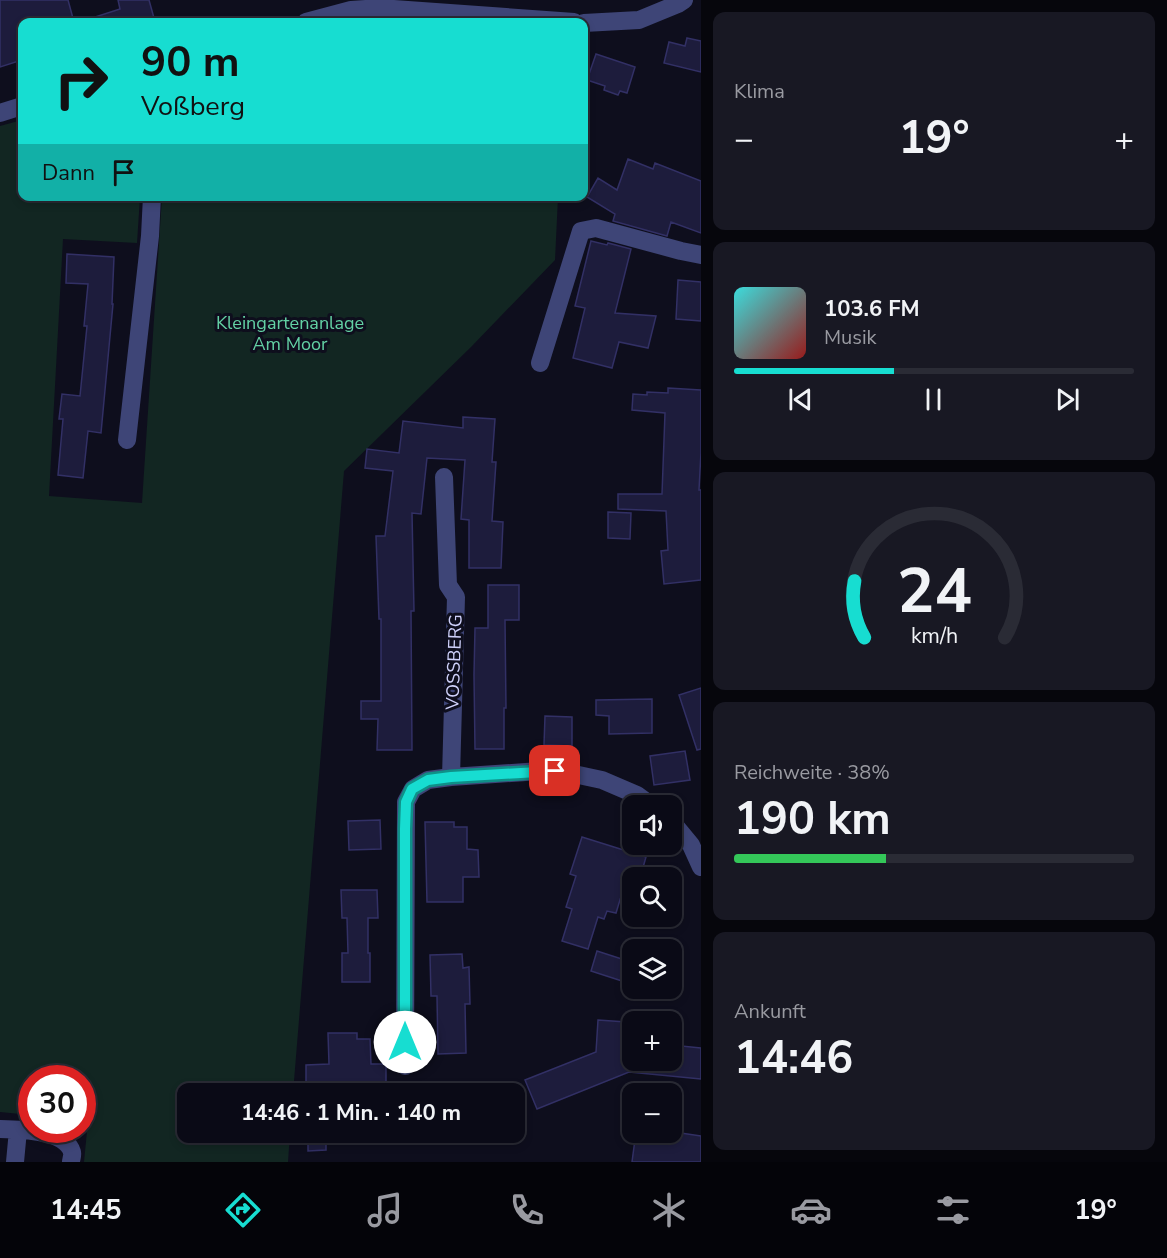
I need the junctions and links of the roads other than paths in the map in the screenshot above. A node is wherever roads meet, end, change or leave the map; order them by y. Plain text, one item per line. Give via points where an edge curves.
1 (684, 0) edge
2 (321, 18) edge
3 (519, 18) edge
4 (588, 23) edge
5 (18, 107) edge
6 (0, 113) edge
7 (152, 201) edge
8 (700, 255) edge
9 (540, 363) dead end
10 (127, 440) dead end
11 (444, 477) dead end
12 (451, 777) junction
13 (638, 795) edge
14 (682, 833) edge
15 (700, 867) edge
16 (405, 1066) dead end
17 (9, 1129) edge
18 (15, 1162) edge
19 (71, 1162) edge

1 - 4 street via 639,20
2 - 3 street via 380,8
5 - 6 street
7 - 10 street
8 - 9 street via 596,228 581,231
11 - 12 street, VOSSBERG via 448,585 456,597
12 - 13 street via 555,771 602,780
12 - 16 street via 428,780 412,789 406,802
14 - 15 street
17 - 18 street
17 - 19 street via 45,1132 63,1139 72,1152

